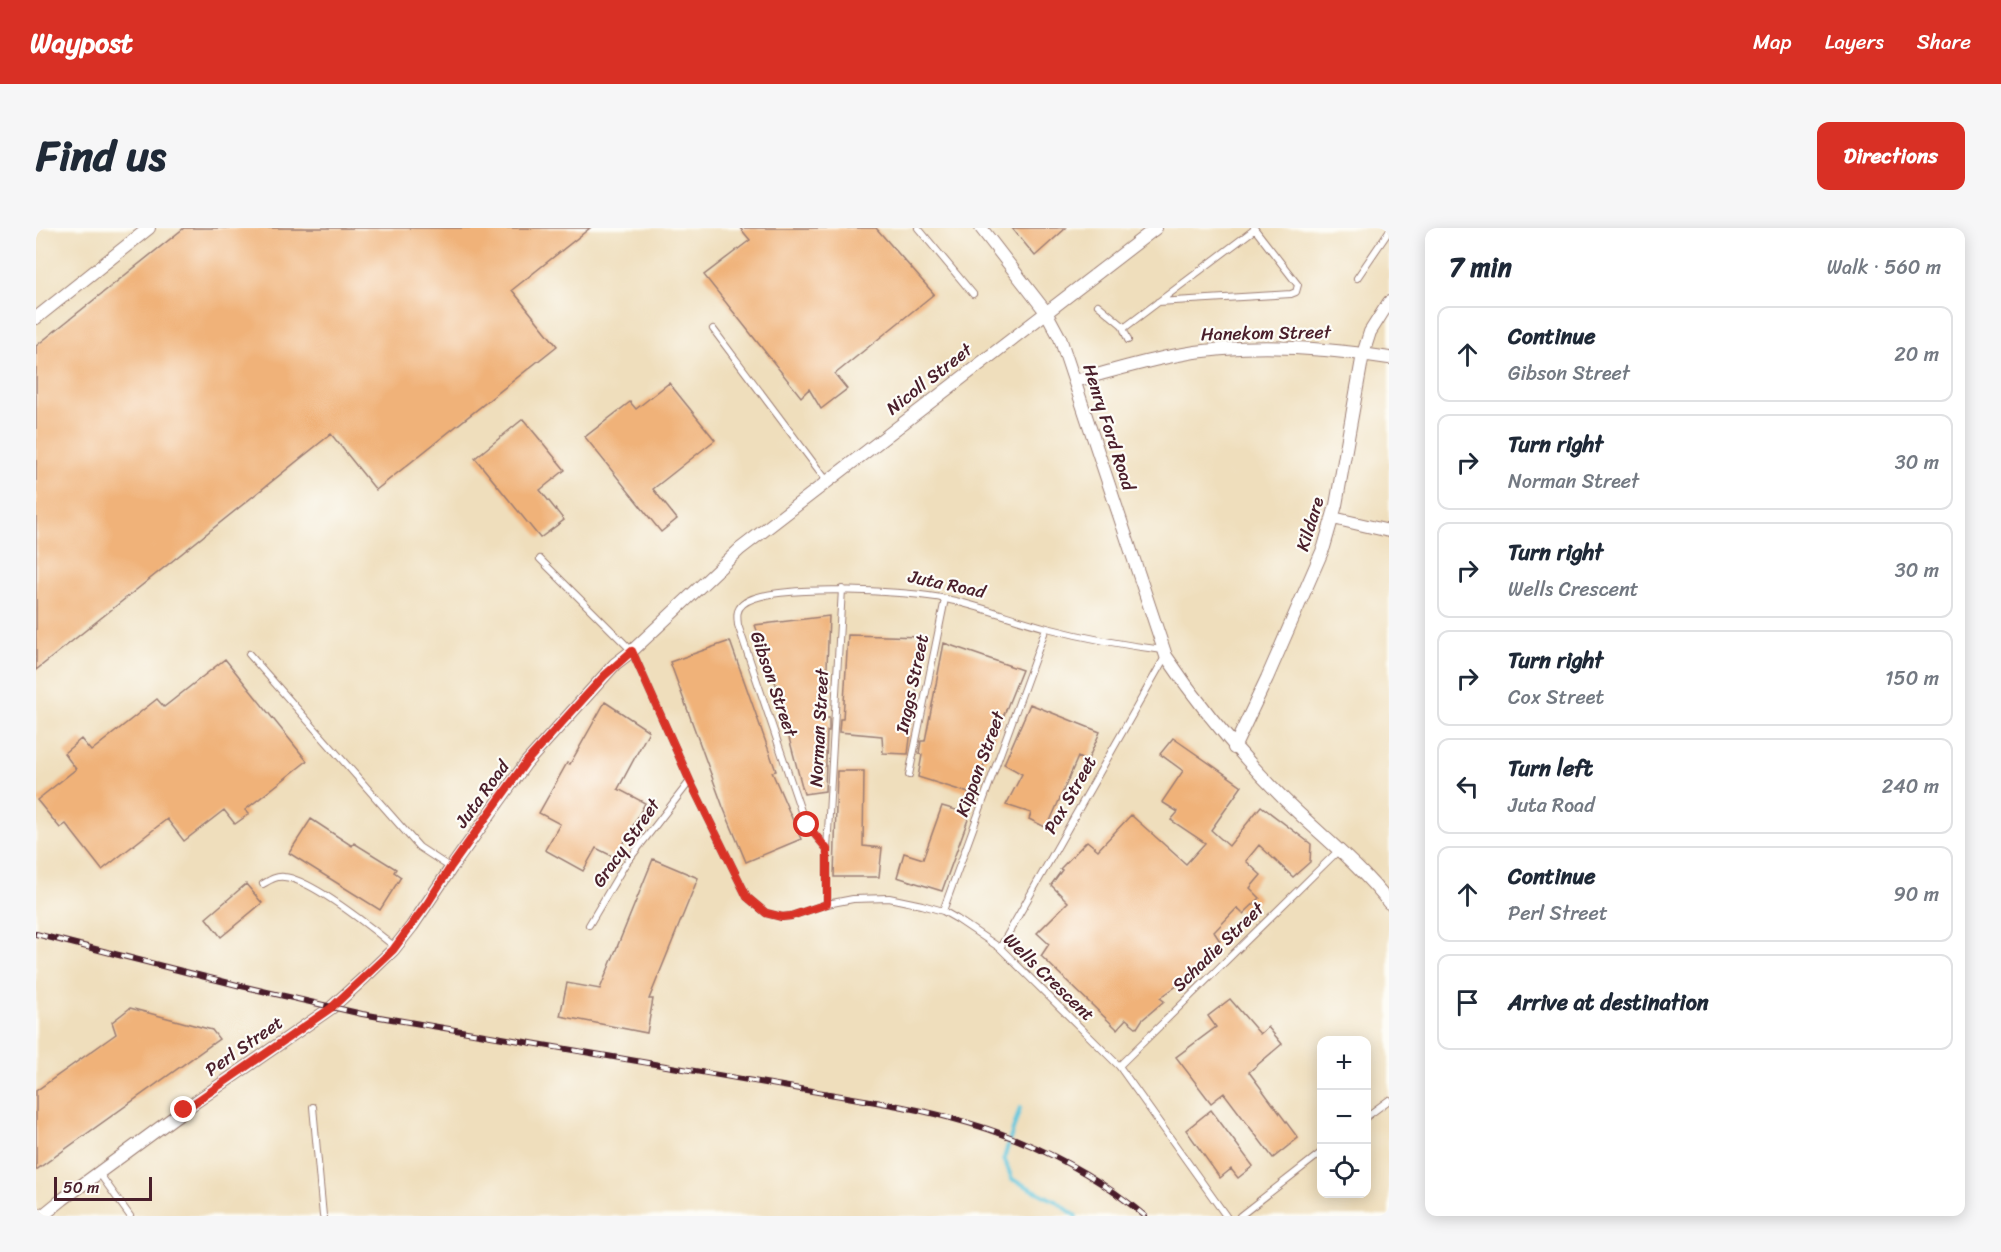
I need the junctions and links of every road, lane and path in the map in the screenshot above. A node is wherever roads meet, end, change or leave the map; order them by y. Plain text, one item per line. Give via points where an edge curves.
1 (149, 228) edge
2 (918, 228) edge
3 (981, 228) edge
4 (1156, 228) edge
5 (1255, 229) edge
6 (1389, 231) edge
7 (1357, 278) dead end
8 (973, 294) dead end
9 (1158, 302) junction
10 (1389, 302) edge
11 (1098, 305) dead end
12 (1046, 312) junction
13 (36, 318) edge
14 (1124, 328) junction
15 (713, 329) dead end
16 (1128, 340) dead end
17 (1363, 354) junction
18 (1389, 358) edge
19 (1075, 381) junction
20 (828, 481) junction
21 (1333, 518) junction
22 (1389, 531) edge
23 (540, 560) dead end
24 (727, 561) joint
25 (842, 589) junction
26 (945, 599) junction
27 (738, 625) joint
28 (1046, 628) junction
29 (632, 651) junction
30 (1165, 653) junction
31 (249, 654) dead end
32 (1234, 747) junction
33 (909, 775) dead end
34 (690, 781) junction
35 (827, 849) junction
36 (1339, 850) junction
37 (450, 868) junction
38 (263, 884) dead end
39 (1389, 903) edge
40 (827, 904) junction
41 (943, 911) junction
42 (589, 925) dead end
43 (395, 947) junction
44 (1000, 948) junction
45 (331, 1008) joint
46 (1119, 1066) junction
47 (1389, 1100) edge
48 (313, 1107) dead end
49 (1371, 1113) edge
50 (1317, 1156) edge
51 (99, 1173) junction
52 (63, 1199) junction
53 (36, 1208) edge
54 (42, 1216) edge
55 (130, 1216) edge
56 (323, 1216) edge
57 (1226, 1216) edge
58 (1240, 1216) edge

1 - 13 street
2 - 8 lane
3 - 12 street, Henry Ford Road
4 - 12 street, Nicoll Street
5 - 9 lane
5 - 9 lane via 1298,285 1296,292
6 - 7 lane
9 - 14 lane
10 - 17 street, Kildare via 1370,332
11 - 14 lane
12 - 19 street, Henry Ford Road
12 - 20 street, Nicoll Street
14 - 16 lane
15 - 20 lane
17 - 18 street, Hanekom Street
17 - 19 street, Hanekom Street via 1305,349 1211,351 1178,355
17 - 21 street, Kildare
19 - 30 street, Henry Ford Road
20 - 24 street, Nicoll Street
21 - 22 street
21 - 32 street, Kildare via 1298,608
23 - 29 lane
24 - 29 street, Juta Road
25 - 26 lane, Juta Road
25 - 27 lane, Juta Road via 760,597 742,605 736,615
25 - 35 lane, Norman Street
26 - 28 lane, Juta Road
26 - 33 lane, Inggs Street
27 - 35 lane, Gibson Street via 803,817
28 - 30 lane, Juta Road
28 - 41 lane, Kippon Street
29 - 34 lane
29 - 37 street, Juta Road via 526,762
30 - 32 street via 1196,701
30 - 44 lane, Pax Street
31 - 37 lane via 419,847
32 - 36 street
34 - 40 lane, Wells Crescent via 747,897 759,909 774,916 791,916
34 - 42 lane, Gracy Street via 624,866
35 - 40 lane, Norman Street
36 - 39 street
36 - 46 lane, Schadie Street
37 - 43 street, Juta Road
38 - 43 lane via 283,877 303,882 362,920
40 - 41 lane, Wells Crescent via 889,898
41 - 44 lane, Wells Crescent
43 - 45 street, Juta Road
44 - 46 lane, Wells Crescent
45 - 51 street, Perl Street
46 - 57 lane, Wells Crescent
47 - 49 lane
48 - 56 lane
50 - 58 lane
51 - 52 street, Perl Street
51 - 55 lane
52 - 53 street, Perl Street
52 - 54 street, Perl Street

